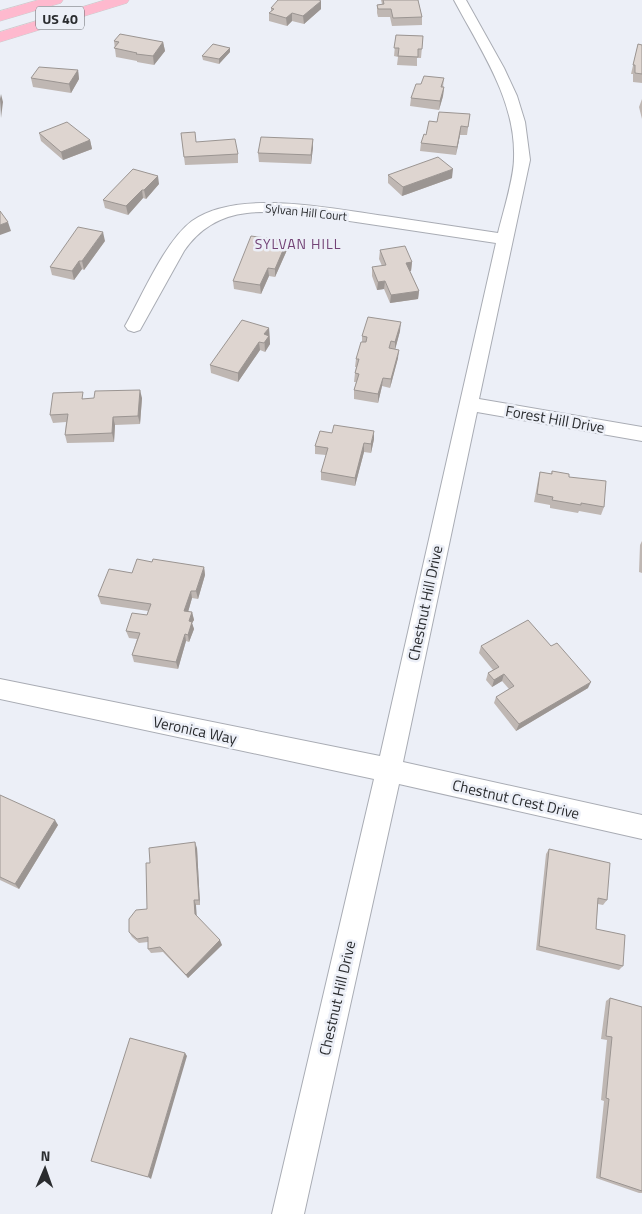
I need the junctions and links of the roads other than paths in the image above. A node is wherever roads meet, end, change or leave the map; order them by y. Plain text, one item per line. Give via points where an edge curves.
1 (55, 0) edge
2 (121, 0) edge
3 (460, 0) edge
4 (0, 16) edge
5 (0, 37) edge
6 (505, 239) junction
7 (134, 326) dead end
8 (468, 404) junction
9 (642, 434) edge
10 (0, 689) edge
11 (389, 770) junction
12 (642, 827) edge
13 (288, 1214) edge

1 - 4 main road, US 40
2 - 5 main road, US 40
3 - 6 street, Chestnut Hill Drive via 496,66 515,111 520,137 522,160
6 - 7 street, Sylvan Hill Court via 302,209 247,208 221,214 199,224 186,236
6 - 8 street, Chestnut Hill Drive
8 - 9 street, Forest Hill Drive
8 - 11 street, Chestnut Hill Drive
10 - 11 street, Veronica Way
11 - 12 street, Chestnut Crest Drive
11 - 13 street, Chestnut Hill Drive

